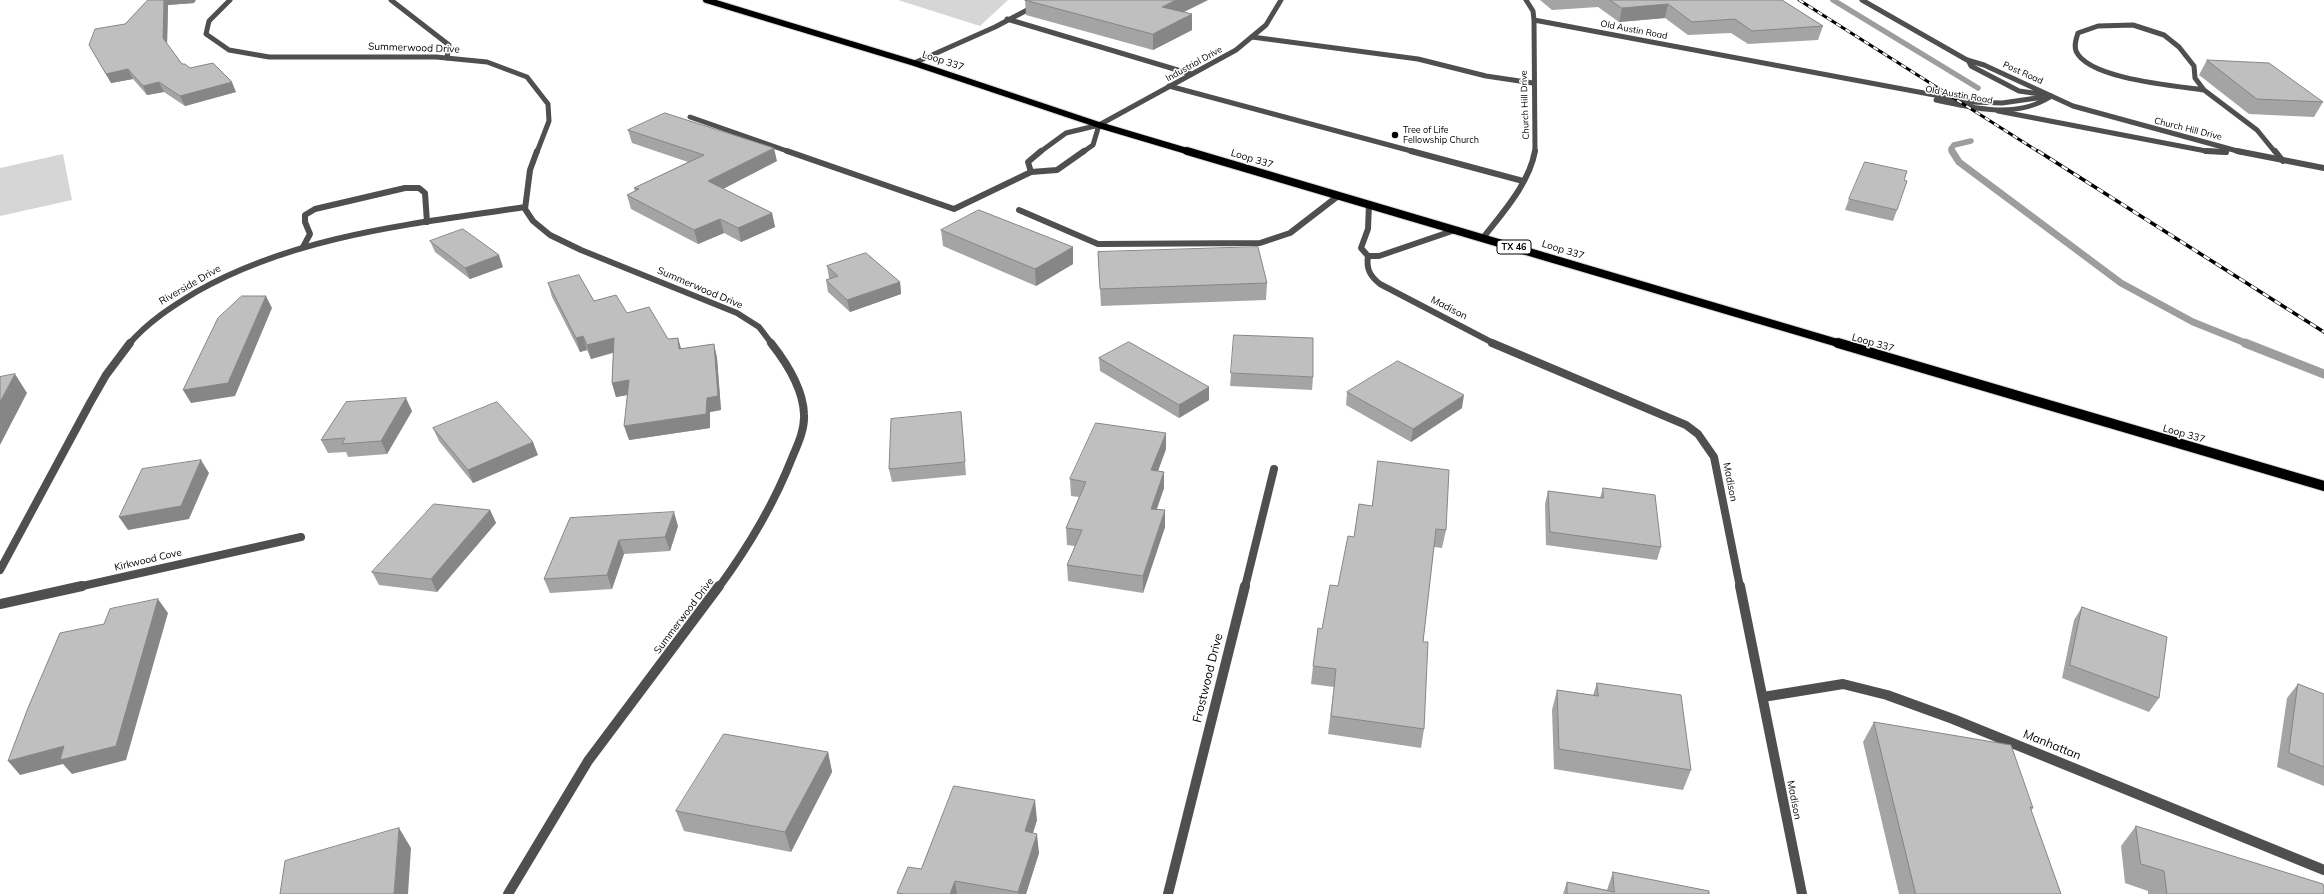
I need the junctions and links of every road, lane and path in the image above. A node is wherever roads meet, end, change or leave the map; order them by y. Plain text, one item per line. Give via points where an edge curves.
1 (230, 0) edge
2 (391, 0) edge
3 (706, 0) edge
4 (1046, 0) edge
5 (1281, 0) edge
6 (1526, 0) edge
7 (1862, 0) edge
8 (1007, 20) junction
9 (1534, 20) junction
10 (1252, 37) junction
11 (447, 58) junction
12 (1967, 60) junction
13 (914, 63) junction
14 (1191, 74) junction
15 (1826, 76) junction
16 (1533, 83) junction
17 (1169, 86) junction
18 (2204, 90) junction
19 (2052, 96) junction
20 (1998, 111) junction
21 (690, 117) dead end
22 (1100, 125) junction
23 (2241, 152) junction
24 (2283, 161) junction
25 (2324, 168) edge
26 (1031, 172) junction
27 (1521, 184) junction
28 (1338, 196) junction
29 (1369, 204) junction
30 (525, 207) junction
31 (1019, 210) dead end
32 (427, 222) junction
33 (1455, 230) junction
34 (1482, 238) junction
35 (303, 247) junction
36 (1368, 256) junction
37 (1274, 469) dead end
38 (2324, 486) edge
39 (301, 537) dead end
40 (0, 570) edge
41 (0, 604) edge
42 (1763, 698) junction
43 (2324, 870) edge
44 (508, 894) edge
45 (1168, 894) edge
46 (1802, 894) edge

1 - 11 street, Summerwood Drive via 209,21 206,34 209,40 232,51 274,57 392,55
2 - 11 street via 448,45
3 - 13 main road, Loop 337 / TX 46
4 - 8 street
5 - 10 street, Industrial Drive via 1266,25
6 - 9 street via 1533,11
7 - 12 street, Post Road
8 - 13 street
8 - 14 street
9 - 15 street, Old Austin Road
9 - 16 street, Church Hill Drive
10 - 14 street, Industrial Drive via 1236,50
10 - 16 street via 1418,59 1486,76
11 - 30 street, Summerwood Drive via 474,60 518,73 532,81 543,92 548,105 549,123 530,169
12 - 19 street, Post Road via 1984,65
12 - 19 street, Post Road via 1971,66 2019,91
13 - 22 main road, Loop 337 / TX 46
14 - 17 street, Industrial Drive
15 - 19 street, Old Austin Road via 1838,76 1979,102 2002,103
15 - 20 street, Old Austin Road via 1834,80 1971,108
16 - 27 street, Church Hill Drive via 1536,143 1532,167
17 - 22 street, Industrial Drive
17 - 27 street
18 - 18 street via 2195,78 2194,66 2179,47 2164,35 2133,25 2098,26 2078,33 2074,44 2076,52 2079,57 2100,71
18 - 24 street via 2257,130
19 - 20 street, Old Austin Road via 2033,106
19 - 23 street, Church Hill Drive via 2074,106 2134,124
20 - 23 street via 2206,151
21 - 26 street via 954,209
22 - 26 street via 1093,145 1057,170
22 - 26 street, Industrial Drive via 1066,133 1031,158 1028,162
22 - 28 main road, Loop 337 / TX 46
23 - 24 street, Church Hill Drive
24 - 25 street, Church Hill Drive
27 - 34 street
28 - 29 main road, Loop 337 / TX 46
28 - 31 street via 1290,233 1260,243 1098,244
29 - 33 main road, Loop 337 / TX 46
29 - 36 street, Madison via 1368,229 1361,248
30 - 32 street, Riverside Drive
30 - 44 street, Summerwood Drive via 533,221 550,235 737,313 759,327 791,372 804,414 801,436 781,486 747,549 588,761
32 - 35 street, Riverside Drive via 377,229
32 - 35 street via 425,193 419,188 405,188 315,209 305,216 310,234
33 - 34 main road, Loop 337 / TX 46
33 - 36 street via 1379,256
34 - 38 main road, Loop 337 / TX 46
35 - 40 street, Riverside Drive via 224,276 158,316 136,336 114,363 80,420
36 - 42 street, Madison via 1366,267 1370,275 1396,294 1486,340 1667,416 1698,434 1714,457
37 - 45 street, Frostwood Drive
39 - 41 street, Kirkwood Cove
42 - 43 street, Manhattan via 1843,684 1887,695 1960,722
42 - 46 street, Madison

